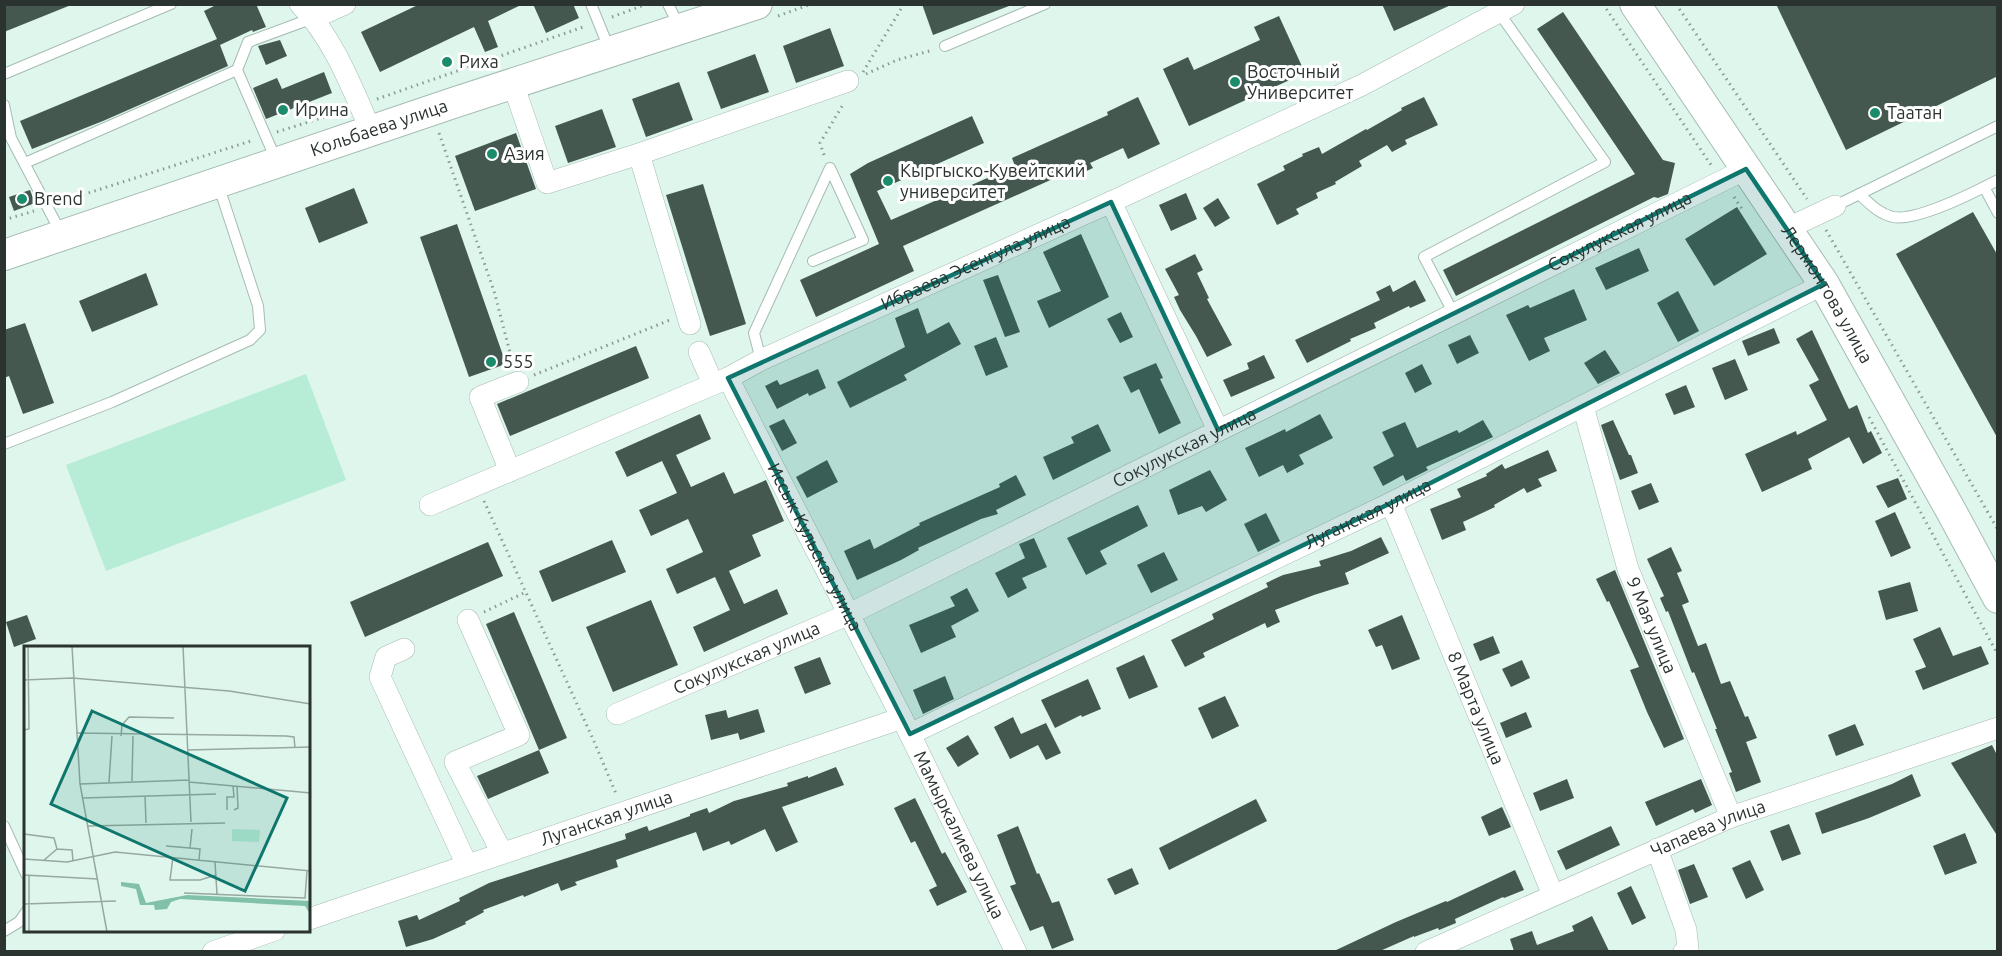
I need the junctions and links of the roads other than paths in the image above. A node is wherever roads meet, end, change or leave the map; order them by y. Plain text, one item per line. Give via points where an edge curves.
1 (171, 4) edge
2 (345, 4) edge
3 (591, 4) edge
4 (1045, 4) edge
5 (1635, 4) edge
6 (753, 5) edge
7 (1508, 7) edge
8 (307, 11) edge
9 (674, 17) edge
10 (945, 46) road end
11 (610, 52) junction
12 (237, 70) junction
13 (4, 74) edge
14 (854, 79) road end
15 (513, 84) junction
16 (4, 105) edge
17 (365, 118) junction
18 (1998, 126) edge
19 (8, 139) edge
20 (272, 149) junction
21 (639, 154) junction
22 (25, 163) junction
23 (1734, 175) junction
24 (1998, 180) edge
25 (218, 183) junction
26 (1984, 187) junction
27 (1859, 194) junction
28 (1111, 202) junction
29 (1835, 206) joint
30 (1998, 213) edge
31 (1786, 229) junction
32 (62, 236) junction
33 (4, 255) edge
34 (813, 261) dead end
35 (1824, 284) junction
36 (1454, 314) junction
37 (688, 319) road end
38 (699, 352) dead end
39 (761, 360) junction
40 (720, 381) junction
41 (518, 382) road end
42 (1586, 416) junction
43 (1218, 430) junction
44 (4, 444) edge
45 (510, 471) junction
46 (430, 505) dead end
47 (1395, 513) junction
48 (1998, 598) edge
49 (849, 614) junction
50 (468, 620) road end
51 (405, 649) dead end
52 (617, 714) dead end
53 (906, 727) junction
54 (1998, 728) edge
55 (1731, 817) junction
56 (4, 826) edge
57 (1657, 849) junction
58 (502, 853) junction
59 (467, 865) junction
60 (24, 870) edge
61 (1553, 895) junction
62 (24, 915) edge
63 (310, 919) edge
64 (4, 931) edge
65 (270, 932) edge
66 (213, 951) edge
67 (1016, 951) edge
68 (1426, 951) edge
69 (1684, 951) edge

1 - 13 lane
2 - 8 street
3 - 11 lane
4 - 10 lane
5 - 23 main road, Лермонтова улица
6 - 9 main road, Кольбаева улица
7 - 28 street, Ибраева Эсенгула улица via 1362,85
7 - 36 lane via 1605,162 1424,257
8 - 12 lane via 248,42
8 - 17 street via 330,45
9 - 11 main road, Кольбаева улица
11 - 15 main road, Кольбаева улица
12 - 20 lane
12 - 22 lane
14 - 21 street
15 - 17 main road, Кольбаева улица
15 - 21 street via 547,183
16 - 19 lane
17 - 20 main road, Кольбаева улица
18 - 27 lane
19 - 22 lane
20 - 25 main road, Кольбаева улица
21 - 37 street
22 - 32 lane
23 - 31 main road, Лермонтова улица
23 - 36 street, Сокулукская улица
24 - 26 lane
25 - 32 main road, Кольбаева улица
25 - 44 lane via 258,306 260,330 250,340 112,402
26 - 27 lane via 1960,200 1896,218 1876,210
26 - 30 lane
27 - 29 lane
28 - 39 street, Ибраева Эсенгула улица
28 - 43 street
29 - 31 street
31 - 35 main road, Лермонтова улица
32 - 33 main road, Кольбаева улица
34 - 39 lane via 863,240 830,168 754,333
35 - 42 street, Луганская улица
35 - 48 main road, Лермонтова улица
36 - 43 street, Сокулукская улица
38 - 40 street, Иссык-Кульская улица
39 - 40 street, Ибраева Эсенгула улица
40 - 45 street, Ибраева Эсенгула улица
40 - 49 street, Иссык-Кульская улица
41 - 45 street via 480,398
42 - 47 street, Луганская улица
42 - 55 street, 9 Мая улица via 1628,569
43 - 49 street, Сокулукская улица
45 - 46 street, Ибраева Эсенгула улица
47 - 53 street, Луганская улица
47 - 61 street, 8 Марта улица
49 - 52 street, Сокулукская улица
49 - 53 street, Иссык-Кульская улица
50 - 58 street via 519,735 455,762
51 - 59 street via 386,657 380,677
53 - 58 street, Луганская улица via 623,812
53 - 67 street, Мамыркалиева улица
54 - 55 street, Чапаева улица
55 - 57 street, Чапаева улица
56 - 60 lane
57 - 61 street, Чапаева улица
57 - 69 street via 1686,930 1688,949
58 - 59 street, Луганская улица
59 - 63 street, Луганская улица
61 - 68 street, Чапаева улица
62 - 64 lane
65 - 66 street

